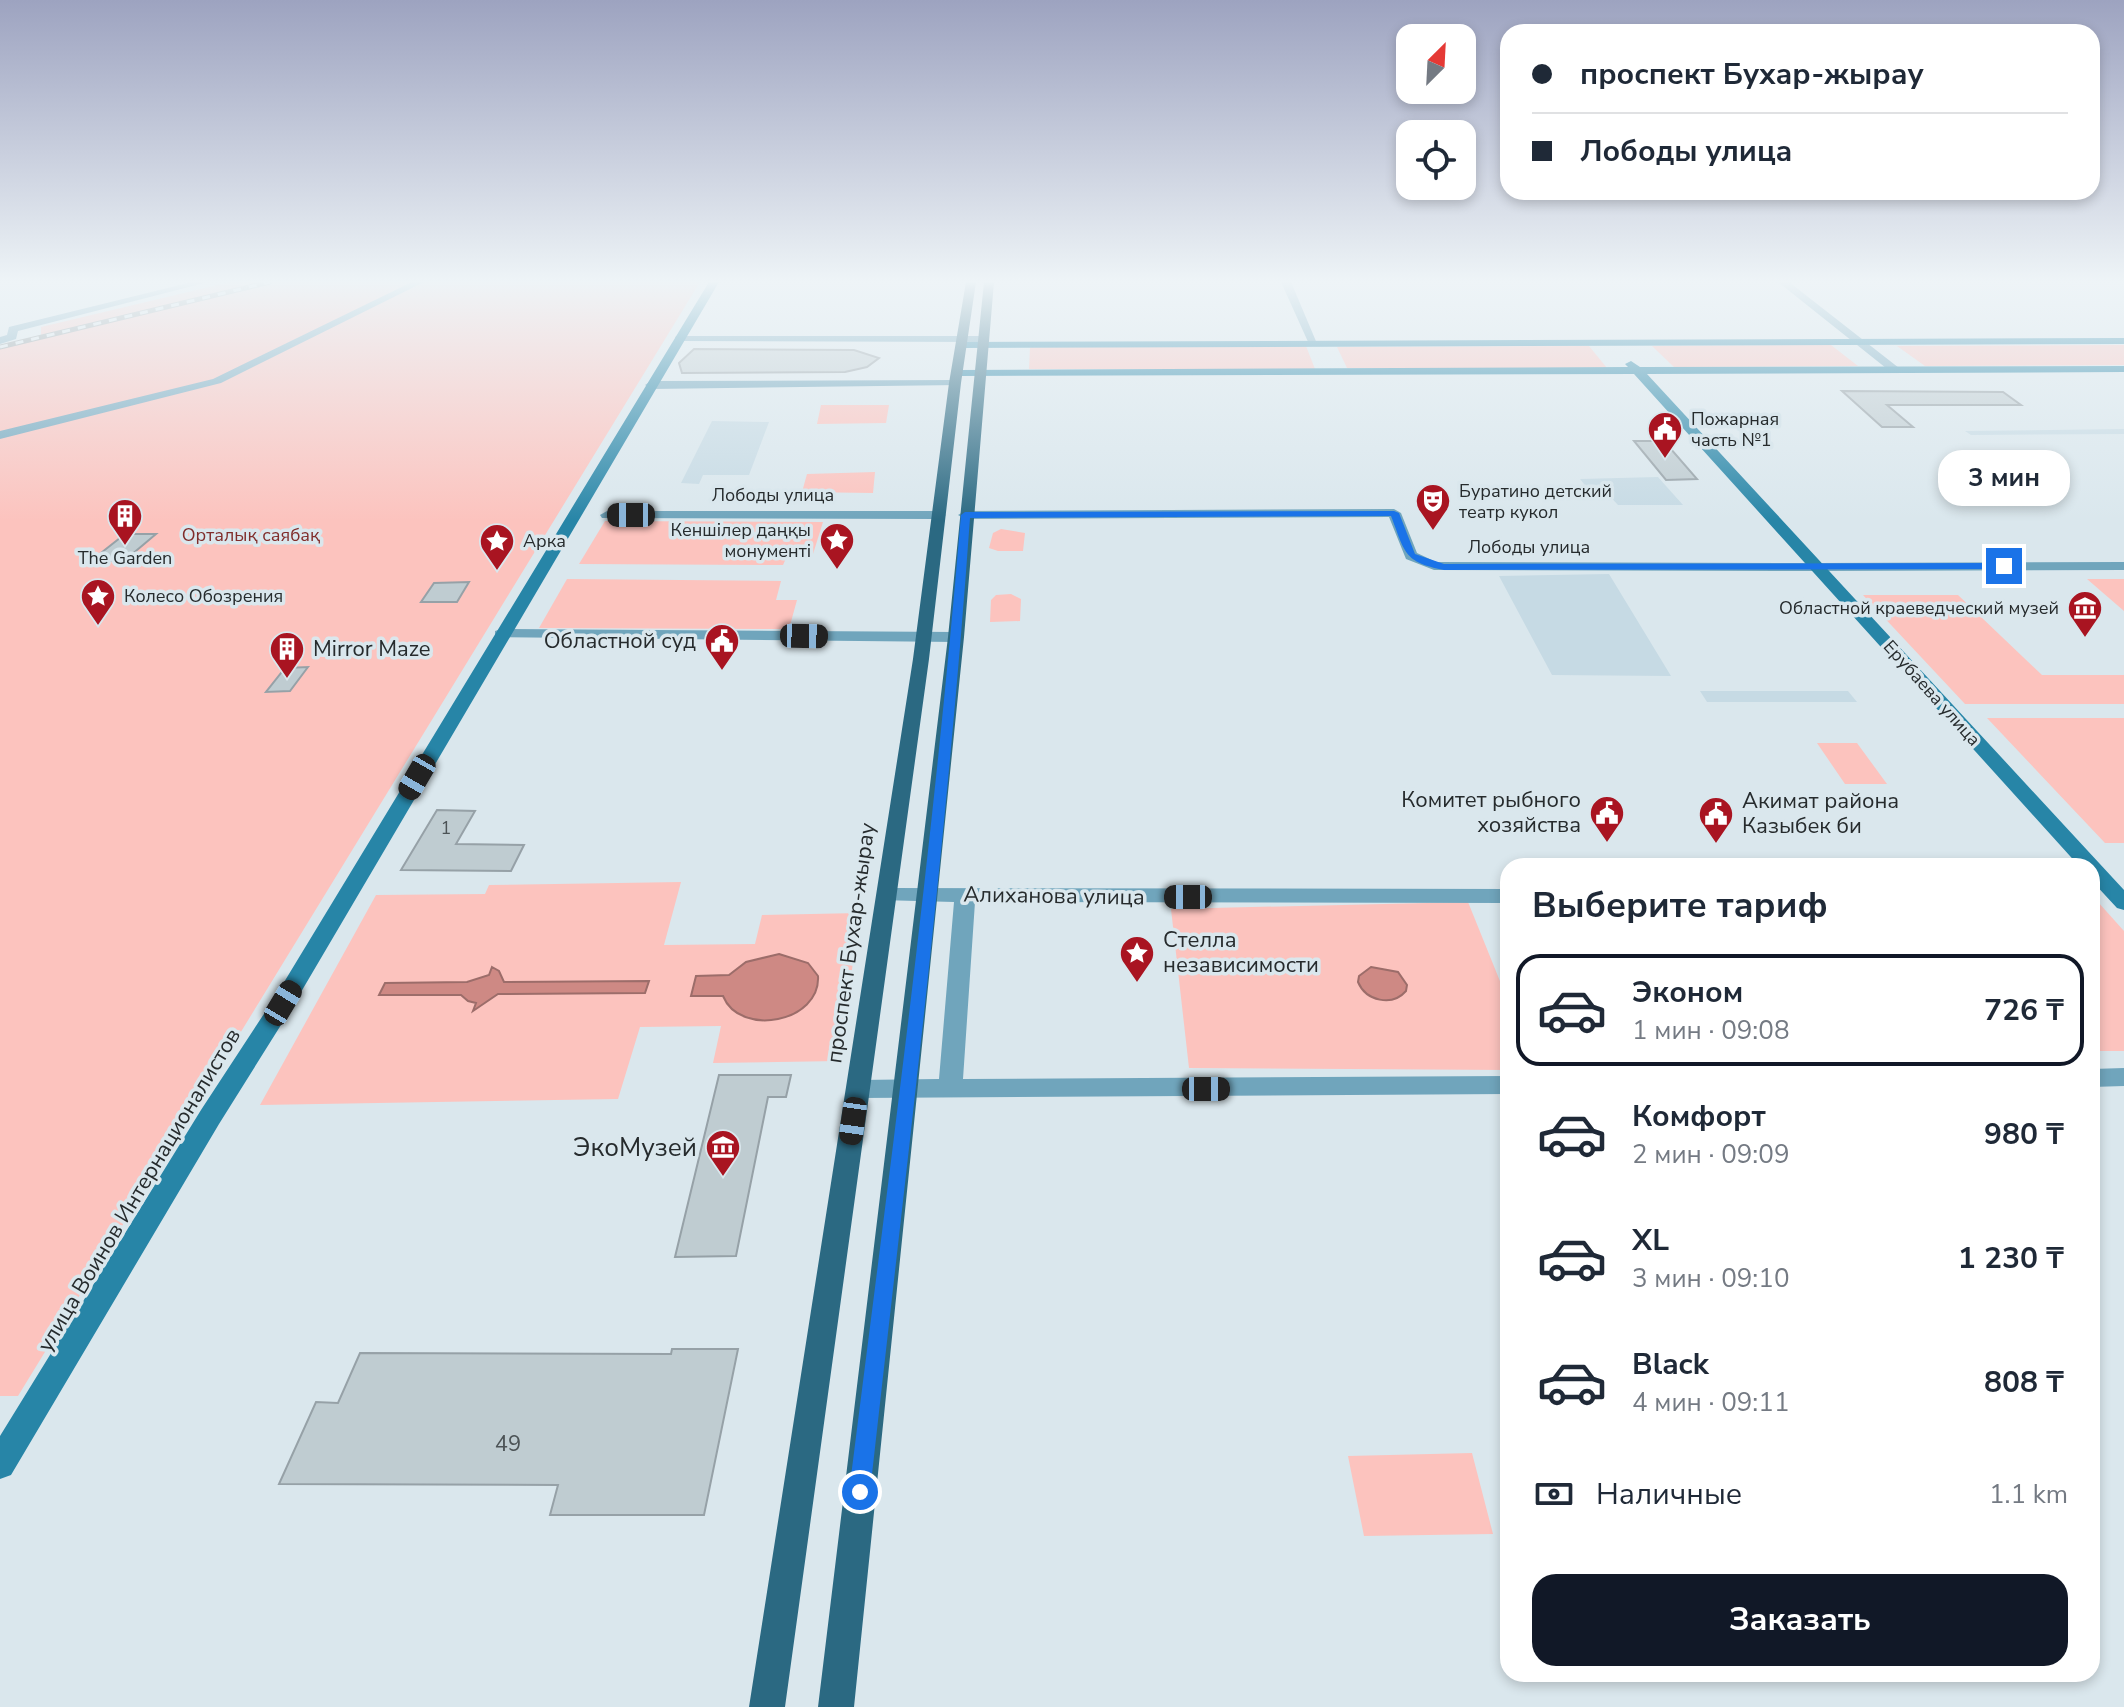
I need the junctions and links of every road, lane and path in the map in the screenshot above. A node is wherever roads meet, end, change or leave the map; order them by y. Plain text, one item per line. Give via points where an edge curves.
1 (256, 362) edge
2 (665, 362) edge
3 (959, 362) edge
4 (981, 362) edge
5 (1629, 362) edge
6 (1884, 362) edge
7 (2124, 369) edge
8 (1895, 370) junction
9 (1637, 371) junction
10 (980, 373) junction
11 (956, 378) junction
12 (651, 385) junction
13 (0, 435) edge
14 (607, 515) dead end
15 (939, 515) junction
16 (965, 515) junction
17 (2124, 566) edge
18 (1818, 567) junction
19 (501, 634) junction
20 (924, 637) junction
21 (956, 637) junction
22 (2083, 858) edge
23 (887, 895) junction
24 (927, 895) junction
25 (965, 895) junction
26 (1500, 896) edge
27 (2124, 1077) edge
28 (2100, 1078) edge
29 (1500, 1085) edge
30 (908, 1087) junction
31 (950, 1088) junction
32 (859, 1089) junction
33 (0, 1464) edge
34 (767, 1707) edge
35 (836, 1707) edge

1 - 13 street via 217,381
2 - 12 main road, улица Воинов Интернационалистов
3 - 11 main road, проспект Бухар-жырау
4 - 10 main road
5 - 9 main road, Ерубаева улица
6 - 8 street
7 - 8 main road
8 - 9 main road
9 - 10 main road
9 - 18 main road, Ерубаева улица
10 - 11 main road
10 - 16 main road
11 - 12 street
11 - 15 main road, проспект Бухар-жырау
12 - 19 main road, улица Воинов Интернационалистов
14 - 15 street, Лободы улица
15 - 20 main road, проспект Бухар-жырау
16 - 18 street, Лободы улица via 1394,513 1411,556 1444,567
16 - 21 main road
17 - 18 street, Лободы улица
18 - 22 main road, Ерубаева улица
19 - 20 street
19 - 33 main road, улица Воинов Интернационалистов via 283,1003
20 - 21 street
20 - 23 main road, проспект Бухар-жырау
21 - 24 main road
23 - 24 street, Алиханова улица
23 - 32 main road, проспект Бухар-жырау
24 - 25 street, Алиханова улица
24 - 30 main road
25 - 26 street, Алиханова улица
25 - 31 street
27 - 28 street
29 - 31 street
30 - 31 street
30 - 32 street
30 - 35 main road
32 - 34 main road, проспект Бухар-жырау

